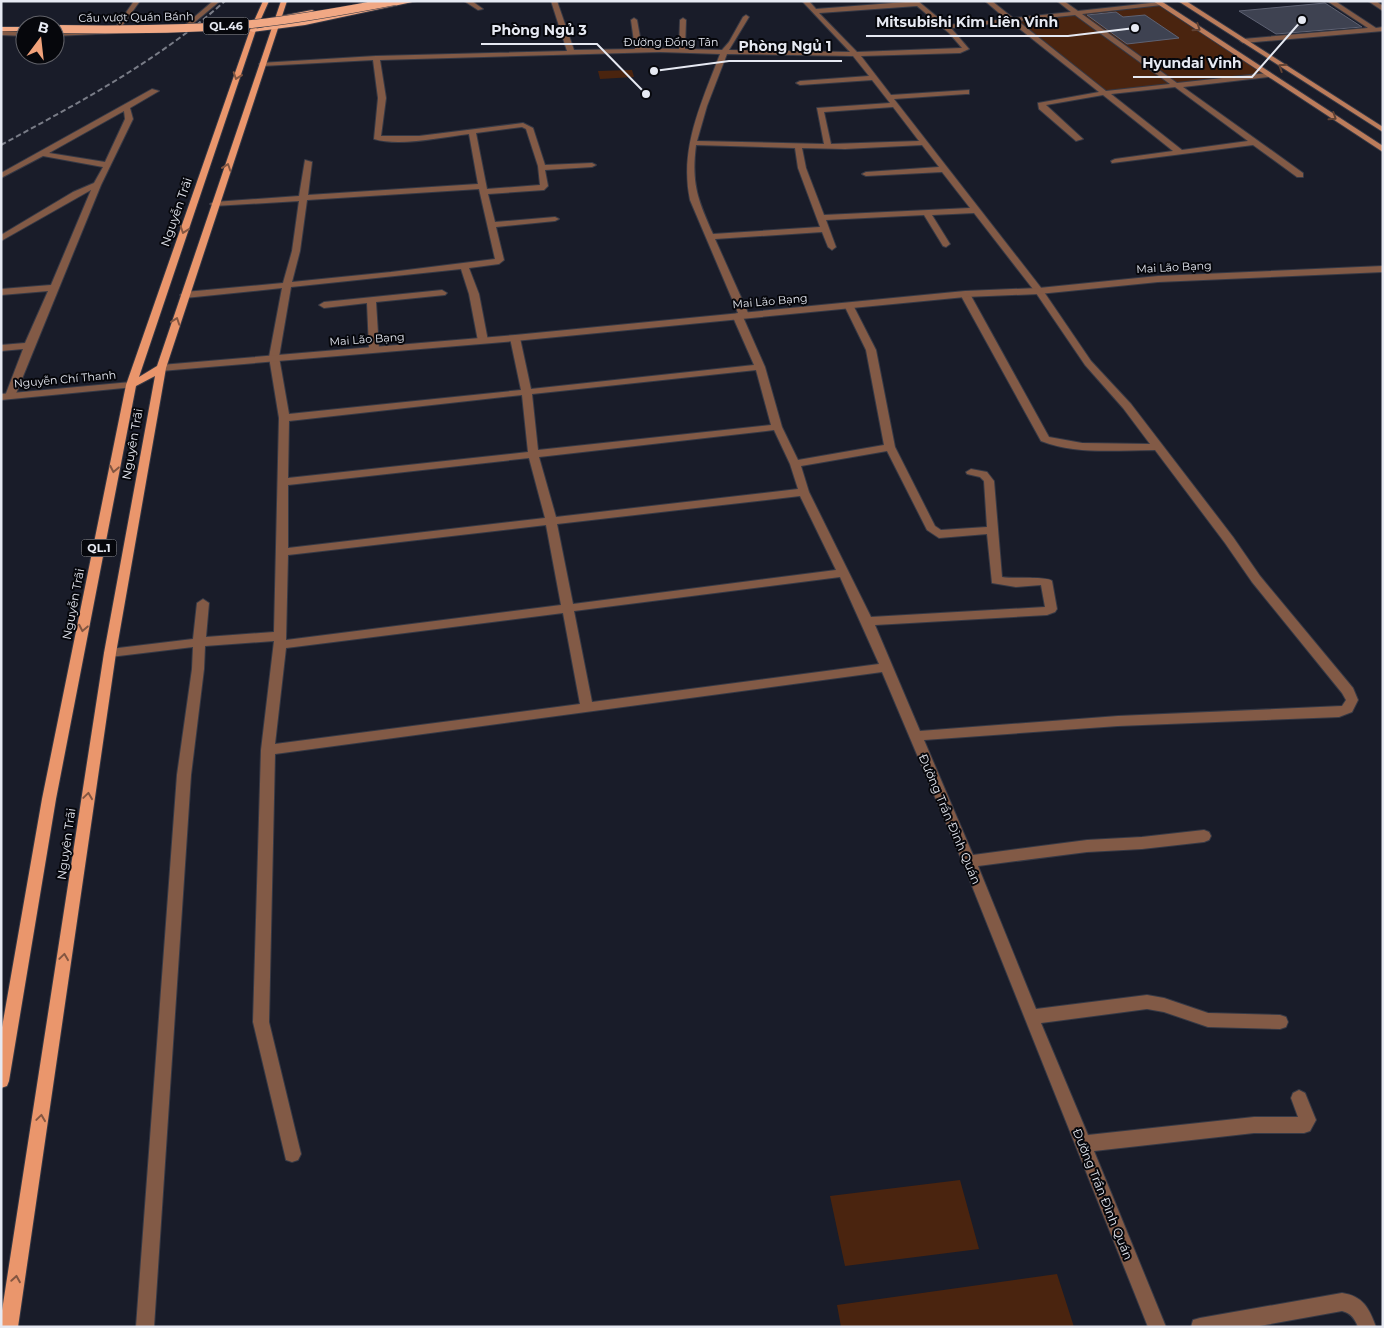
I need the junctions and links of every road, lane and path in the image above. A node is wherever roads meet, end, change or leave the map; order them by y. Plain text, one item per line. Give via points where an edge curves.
1 (138, 1) edge
2 (217, 1) edge
3 (266, 1) edge
4 (284, 1) edge
5 (372, 1) edge
6 (395, 1) edge
7 (414, 1) edge
8 (467, 1) edge
9 (554, 1) edge
10 (805, 1) edge
11 (837, 1) edge
12 (988, 1) edge
13 (1060, 1) edge
14 (1181, 1) edge
15 (1330, 1) edge
16 (1371, 1) edge
17 (1158, 2) edge
18 (916, 3) edge
19 (1383, 8) edge
20 (480, 9) dead end
21 (844, 9) junction
22 (814, 11) junction
23 (1076, 13) junction
24 (278, 17) junction
25 (746, 17) dead end
26 (634, 20) dead end
27 (683, 20) dead end
28 (1012, 20) junction
29 (255, 26) junction
30 (1, 27) edge
31 (119, 27) junction
32 (946, 27) junction
33 (15, 28) edge
34 (275, 28) junction
35 (65, 29) edge
36 (1383, 29) edge
37 (65, 30) edge
38 (1373, 30) junction
39 (1, 33) edge
40 (15, 34) edge
41 (1383, 36) edge
42 (1243, 41) junction
43 (1222, 44) junction
44 (640, 50) junction
45 (682, 50) junction
46 (724, 52) junction
47 (571, 53) junction
48 (854, 54) junction
49 (376, 58) junction
50 (262, 64) junction
51 (1268, 74) junction
52 (874, 78) junction
53 (800, 82) dead end
54 (1178, 85) junction
55 (155, 91) dead end
56 (966, 92) dead end
57 (1105, 93) junction
58 (891, 100) junction
59 (126, 106) junction
60 (1383, 130) edge
61 (472, 132) junction
62 (1079, 139) dead end
63 (1255, 142) junction
64 (924, 143) junction
65 (692, 144) junction
66 (798, 146) junction
67 (828, 147) junction
68 (1383, 150) edge
69 (1181, 153) junction
70 (44, 154) junction
71 (1115, 161) dead end
72 (308, 162) dead end
73 (108, 165) junction
74 (592, 165) dead end
75 (541, 167) junction
76 (945, 170) junction
77 (866, 174) dead end
78 (1300, 175) dead end
79 (1, 176) edge
80 (97, 185) junction
81 (483, 189) junction
82 (302, 198) junction
83 (214, 204) junction
84 (976, 210) junction
85 (926, 212) junction
86 (822, 218) junction
87 (555, 219) dead end
88 (492, 226) junction
89 (826, 229) junction
90 (710, 237) junction
91 (1, 239) edge
92 (946, 244) dead end
93 (832, 246) dead end
94 (464, 266) junction
95 (1383, 269) edge
96 (287, 285) junction
97 (53, 288) junction
98 (1039, 290) junction
99 (1, 292) edge
100 (442, 293) dead end
101 (185, 294) junction
102 (965, 294) junction
103 (371, 300) junction
104 (324, 305) dead end
105 (849, 305) junction
106 (740, 315) junction
107 (515, 338) junction
108 (483, 341) junction
109 (29, 346) junction
110 (1, 348) edge
111 (374, 349) junction
112 (274, 357) junction
113 (760, 367) junction
114 (161, 368) junction
115 (131, 385) junction
116 (526, 393) junction
117 (6, 396) edge
118 (284, 418) junction
119 (778, 427) junction
120 (890, 447) junction
121 (1158, 447) junction
122 (533, 453) junction
123 (796, 464) junction
124 (971, 472) dead end
125 (282, 482) junction
126 (804, 492) junction
127 (551, 521) junction
128 (992, 530) junction
129 (282, 552) junction
130 (843, 573) junction
131 (203, 604) dead end
132 (569, 609) junction
133 (866, 621) junction
134 (280, 641) junction
135 (199, 642) junction
136 (110, 653) junction
137 (887, 667) junction
138 (587, 707) junction
139 (915, 736) junction
140 (268, 750) junction
141 (1204, 836) dead end
142 (969, 861) junction
143 (1031, 1017) junction
144 (1280, 1022) dead end
145 (1, 1081) edge
146 (1299, 1098) dead end
147 (1082, 1144) junction
148 (292, 1154) dead end
149 (9, 1327) edge
150 (145, 1327) edge
151 (1157, 1327) edge
152 (1200, 1327) edge
153 (1367, 1327) edge

1 - 31 street
2 - 31 street via 187,26
3 - 29 main road, QL.1
4 - 24 main road, QL.1
5 - 24 highway
6 - 35 highway, Cầu vượt Quán Bánh / QL.46, bridge via 324,15 252,24 179,29
7 - 34 highway
8 - 20 street
9 - 47 street
10 - 22 street
11 - 21 street
12 - 28 street
13 - 23 street
14 - 42 main road
15 - 38 street
16 - 19 street
17 - 23 street
17 -> 43 main road
18 - 21 street
18 - 32 street
21 - 22 street
22 - 48 street
23 - 28 street
23 - 54 street
24 - 29 highway
24 - 34 main road, QL.1
25 - 46 street, Đường Trần Đình Quán
26 - 44 street
27 - 45 street
28 - 32 street
28 - 57 street
29 - 34 highway
29 -> 115 main road, Nguyễn Trãi / QL.1
30 - 33 highway
31 - 37 street via 108,34
32 - 48 street, Đường Đồng Tân via 966,48 960,51
34 - 50 main road, QL.1
36 - 38 street
38 - 41 street
38 - 42 street
39 - 40 street
42 - 43 main road
60 -> 42 main road
43 - 51 main road
44 - 45 street, Đường Đồng Tân
44 - 47 street, Đường Đồng Tân
45 - 46 street, Đường Đồng Tân
46 - 48 street, Đường Đồng Tân
46 - 65 street, Đường Trần Đình Quán
47 - 49 street, Đường Đồng Tân
48 - 52 street
49 - 50 street, Đường Đồng Tân
49 - 61 street via 382,98 377,137 402,139
83 -> 50 main road, QL.1
51 - 54 street
51 -> 68 main road
52 - 53 street
52 - 58 street
54 - 57 street
54 - 63 street
55 - 59 street
56 - 58 street
57 - 62 street via 1041,104
57 - 69 street
58 - 64 street
58 - 67 street via 820,110
59 - 70 street
59 - 73 street via 128,118
61 - 75 street via 527,126
61 - 81 street
63 - 69 street
63 - 78 street
64 - 67 street
64 - 76 street
65 - 66 street
65 - 90 street, Đường Trần Đình Quán via 690,188
66 - 67 street
66 - 86 street via 802,168
69 - 71 street
70 - 73 street
70 - 79 street
72 - 82 street
73 - 80 street
74 - 75 street
75 - 81 street via 544,186 540,188
76 - 77 street
76 - 84 street
80 - 91 street
80 - 97 street
81 - 82 street
81 - 88 street
82 - 83 street
82 - 96 street via 296,250
83 - 101 main road, QL.1
84 - 85 street
84 - 98 street
85 - 86 street
85 - 92 street
86 - 89 street
87 - 88 street
88 - 94 street via 500,260
89 - 90 street
89 - 93 street
90 - 106 street, Đường Trần Đình Quán
94 - 96 street
94 - 108 street via 474,294
95 - 98 street, Mai Lão Bạng via 1158,278
96 - 101 street
96 - 112 street
97 - 99 street
97 - 109 street
98 - 102 street, Mai Lão Bạng
98 - 121 street via 1088,363
100 - 103 street
114 -> 101 main road, QL.1
102 - 105 street, Mai Lão Bạng
102 - 121 street via 1045,439 1099,446
103 - 104 street
103 - 111 street
105 - 106 street, Mai Lão Bạng
105 - 120 street via 871,350
106 - 107 street, Mai Lão Bạng
106 - 113 street, Đường Trần Đình Quán
107 - 108 street, Mai Lão Bạng
107 - 116 street
108 - 111 street, Mai Lão Bạng
109 - 110 street
109 - 117 street
111 - 112 street, Mai Lão Bạng
112 - 114 street, Mai Lão Bạng
112 - 118 street
113 - 116 street
113 - 119 street, Đường Trần Đình Quán
114 - 115 main road
114 - 136 main road, Nguyên Trãi / QL.1
115 - 117 street, Nguyễn Chí Thanh
115 -> 145 main road, Nguyễn Trãi / QL.1 via 49,799
116 - 118 street
116 - 122 street
118 - 125 street
119 - 122 street
119 - 123 street, Đường Trần Đình Quán
120 - 123 street
120 - 128 street via 931,528 939,534
121 - 139 street via 1256,579 1348,691 1352,700 1350,706 1339,712 1118,720
122 - 125 street
122 - 127 street
123 - 126 street, Đường Trần Đình Quán
124 - 128 street via 983,474 989,481
125 - 129 street
126 - 127 street
126 - 130 street, Đường Trần Đình Quán
127 - 129 street
127 - 132 street
128 - 133 street via 996,580 1016,583 1046,581 1051,609
129 - 134 street
130 - 132 street
130 - 133 street, Đường Trần Đình Quán
131 - 135 street
132 - 134 street
132 - 138 street
133 - 137 street, Đường Trần Đình Quán
134 - 135 street
134 - 140 street
135 - 136 street
135 - 150 street via 184,775
149 -> 136 main road, Nguyên Trãi / QL.1
137 - 138 street
137 - 139 street, Đường Trần Đình Quán
138 - 140 street
139 - 142 street, Đường Trần Đình Quán
140 - 148 street via 261,1022
141 - 142 street
142 - 143 street, Đường Trần Đình Quán
143 - 144 street via 1147,1002 1208,1020
143 - 147 street, Đường Trần Đình Quán
146 - 147 street via 1308,1120 1304,1125 1254,1124
147 - 151 street, Đường Trần Đình Quán
152 - 153 street via 1342,1302 1357,1307

